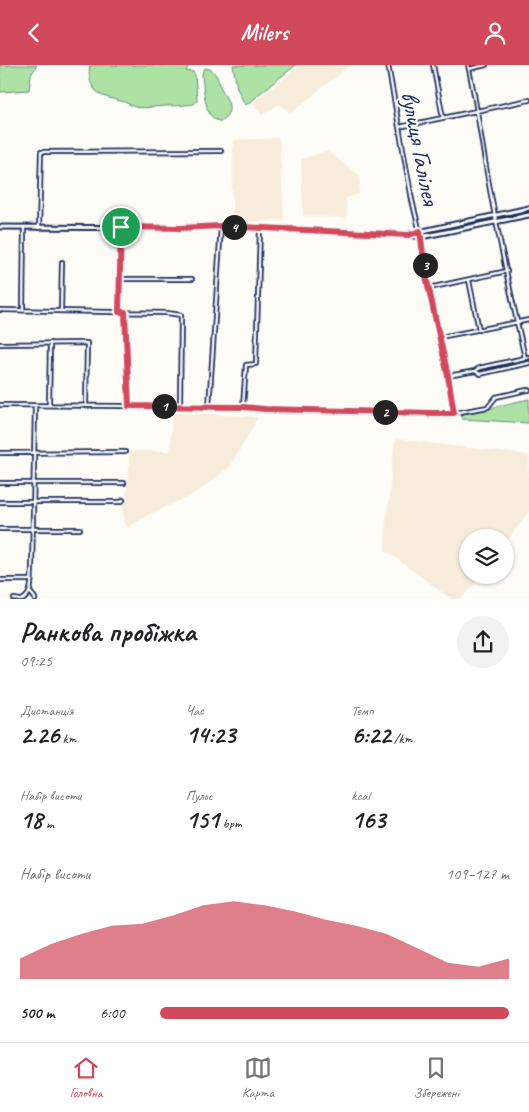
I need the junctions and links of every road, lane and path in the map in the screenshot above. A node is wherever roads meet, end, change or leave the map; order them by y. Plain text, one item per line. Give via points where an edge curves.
1 (388, 65) edge
2 (433, 65) edge
3 (486, 65) edge
4 (468, 67) edge
5 (529, 100) edge
6 (477, 111) junction
7 (443, 118) junction
8 (399, 127) junction
9 (221, 151) dead end
10 (529, 208) edge
11 (495, 215) junction
12 (529, 215) edge
13 (497, 221) junction
14 (221, 226) junction
15 (0, 227) edge
16 (24, 227) junction
17 (121, 227) junction
18 (39, 228) junction
19 (260, 229) junction
20 (420, 231) junction
21 (409, 235) junction
22 (422, 237) junction
23 (62, 262) dead end
24 (507, 271) junction
25 (120, 279) junction
26 (192, 279) dead end
27 (469, 280) junction
28 (429, 288) junction
29 (0, 310) edge
30 (24, 310) junction
31 (61, 310) junction
32 (119, 312) junction
33 (125, 312) junction
34 (529, 320) edge
35 (517, 323) junction
36 (479, 330) junction
37 (440, 337) junction
38 (0, 343) edge
39 (50, 343) junction
40 (527, 357) edge
41 (529, 363) edge
42 (475, 371) junction
43 (448, 376) junction
44 (529, 391) edge
45 (0, 405) edge
46 (49, 405) junction
47 (86, 405) junction
48 (35, 406) junction
49 (129, 406) junction
50 (180, 407) junction
51 (209, 407) junction
52 (243, 407) junction
53 (454, 413) junction
54 (125, 452) dead end
55 (0, 453) edge
56 (34, 453) junction
57 (0, 483) edge
58 (33, 483) junction
59 (124, 483) dead end
60 (124, 500) dead end
61 (0, 502) edge
62 (33, 502) junction
63 (0, 529) edge
64 (33, 529) junction
65 (80, 529) dead end
66 (0, 580) edge
67 (31, 580) junction
68 (30, 592) junction
69 (14, 599) edge
70 (21, 599) edge
71 (36, 599) edge

1 - 8 street, вулиця Галілея
2 - 7 street
3 - 4 street
4 - 6 street
5 - 6 street
6 - 7 street
6 - 11 street
7 - 8 street
8 - 20 street, вулиця Галілея
9 - 18 street via 41,152
10 - 11 street
11 - 13 street
11 - 20 street
12 - 13 street
13 - 22 street
13 - 24 street
14 - 17 street
14 - 19 street
14 - 51 street
15 - 16 street
16 - 18 street
16 - 30 street
17 - 18 street
17 - 25 street
19 - 21 street
19 - 52 street via 256,364 246,365
20 - 21 street
20 - 22 street, вулиця Галілея
21 - 22 street
22 - 28 street, вулиця Галілея
23 - 31 street
24 - 27 street
24 - 35 street
25 - 26 street
25 - 32 street
27 - 28 street
27 - 36 street
28 - 37 street, вулиця Галілея
29 - 30 street
30 - 31 street
31 - 32 street
32 - 33 street
33 - 49 street
33 - 50 street via 181,315
34 - 35 street
35 - 36 street
35 - 40 street
36 - 37 street
37 - 43 street, вулиця Галілея
38 - 39 street
39 - 46 street
39 - 47 street via 87,343
40 - 42 street
41 - 42 street via 480,373
42 - 43 street
43 - 53 street, вулиця Галілея
44 - 53 street via 496,397 488,407
45 - 48 street
46 - 47 street
46 - 48 street
47 - 49 street
48 - 56 street
49 - 50 street
50 - 51 street
51 - 52 street
52 - 53 street
54 - 56 street
55 - 56 street
56 - 58 street
57 - 58 street
58 - 59 street
58 - 62 street
60 - 62 street
61 - 62 street
62 - 64 street
63 - 64 street
64 - 65 street
64 - 67 street
66 - 67 street
67 - 68 street
68 - 70 street
68 - 71 street
69 - 70 street

